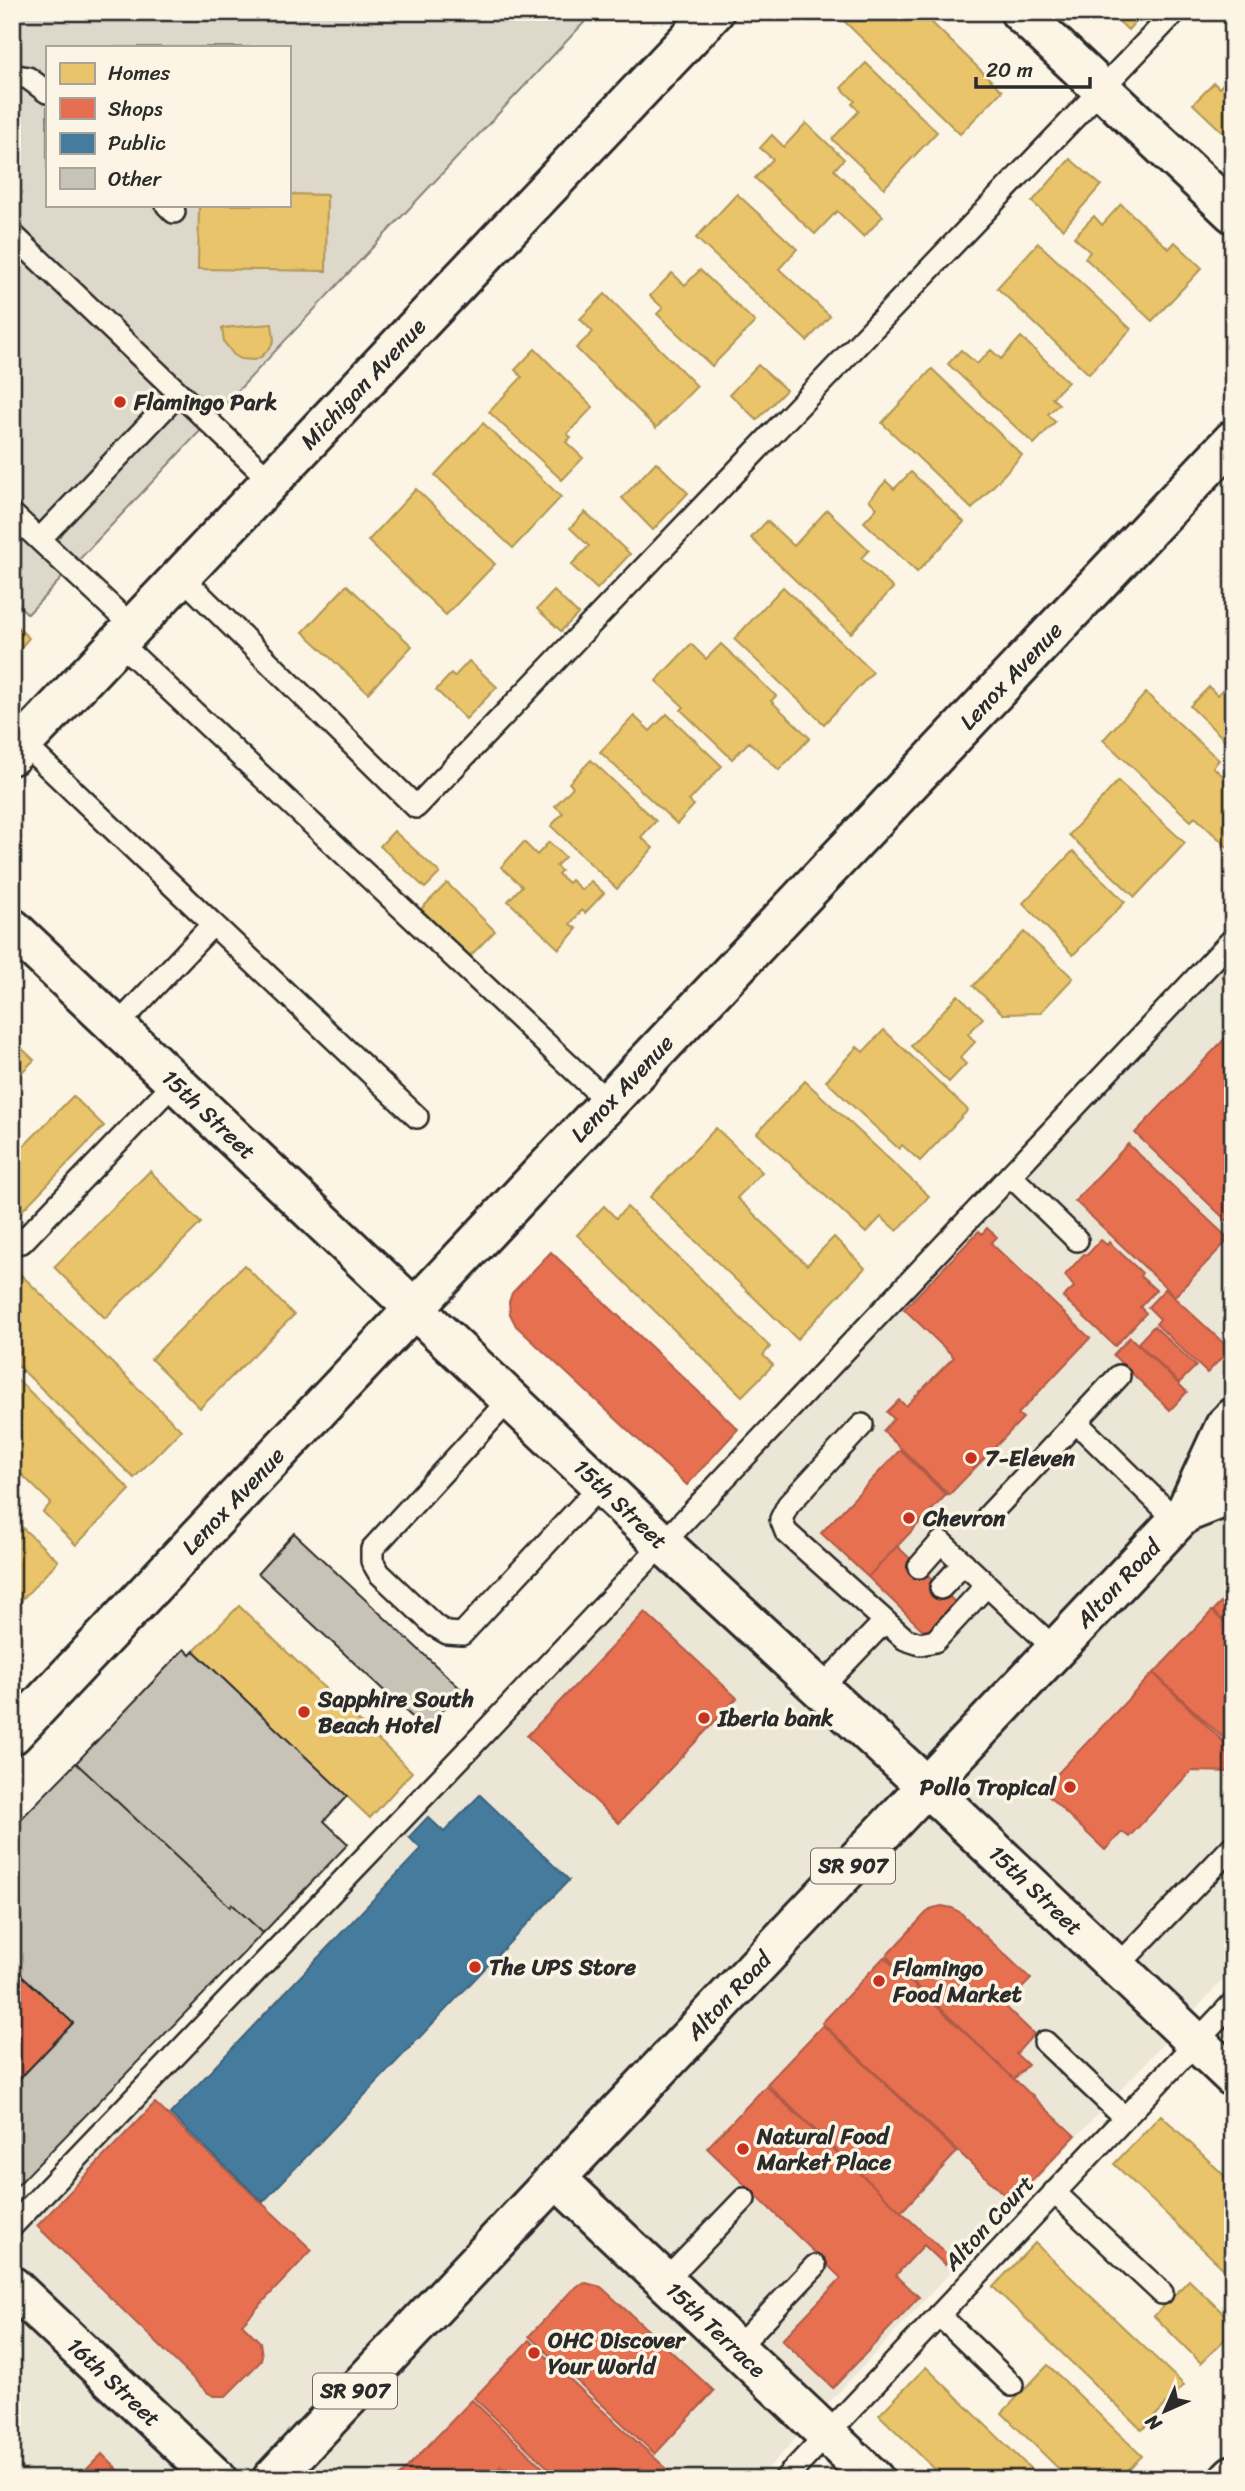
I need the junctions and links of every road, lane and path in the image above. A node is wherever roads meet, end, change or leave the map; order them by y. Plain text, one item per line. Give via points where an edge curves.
1 (714, 12) edge
2 (1020, 12) edge
3 (1175, 12) edge
4 (12, 75) edge
5 (1101, 89) junction
6 (46, 91) edge
7 (1233, 213) edge
8 (12, 234) edge
9 (179, 393) junction
10 (1233, 440) edge
11 (271, 481) junction
12 (12, 514) edge
13 (40, 539) junction
14 (181, 576) junction
15 (126, 635) junction
16 (18, 749) edge
17 (213, 924) junction
18 (12, 928) edge
19 (1233, 939) edge
20 (117, 1026) junction
21 (175, 1082) junction
22 (609, 1103) junction
23 (417, 1118) dead end
24 (1010, 1175) junction
25 (1077, 1240) dead end
26 (22, 1242) dead end
27 (415, 1310) junction
28 (1119, 1376) dead end
29 (510, 1399) junction
30 (1233, 1418) edge
31 (1076, 1422) junction
32 (862, 1425) dead end
33 (601, 1485) junction
34 (1233, 1494) edge
35 (988, 1516) dead end
36 (1181, 1517) junction
37 (662, 1543) junction
38 (964, 1563) junction
39 (919, 1567) dead end
40 (988, 1585) junction
41 (941, 1588) dead end
42 (892, 1617) junction
43 (1056, 1650) junction
44 (820, 1689) junction
45 (12, 1735) edge
46 (927, 1787) junction
47 (1233, 1846) edge
48 (1117, 1967) junction
49 (1233, 2003) edge
50 (1045, 2042) dead end
51 (1196, 2042) junction
52 (1233, 2077) edge
53 (1125, 2118) junction
54 (557, 2179) junction
55 (1054, 2192) junction
56 (744, 2199) dead end
57 (12, 2226) edge
58 (815, 2266) dead end
59 (665, 2281) junction
60 (12, 2286) edge
61 (1161, 2293) dead end
62 (939, 2315) junction
63 (736, 2348) junction
64 (1012, 2385) dead end
65 (827, 2434) junction
66 (1233, 2475) edge
67 (217, 2479) edge
68 (272, 2479) edge
69 (785, 2479) edge
70 (874, 2479) edge
71 (1229, 2479) edge

1 - 11 main road, Michigan Avenue
2 - 5 main road
3 - 5 lane
4 - 6 lane via 28,78
5 - 7 main road
5 - 14 lane via 416,807
8 - 9 lane
9 - 11 lane
9 - 13 lane
10 - 22 main road, Lenox Avenue
11 - 14 main road, Michigan Avenue
12 - 13 lane
13 - 15 lane
14 - 15 main road, Michigan Avenue
15 - 16 main road, Michigan Avenue
15 - 22 lane
16 - 17 lane
17 - 20 lane
17 - 23 lane
18 - 20 main road, 15th Street
19 - 24 lane
20 - 21 main road, 15th Street
21 - 26 lane
21 - 27 main road, 15th Street
22 - 27 main road, Lenox Avenue
24 - 25 lane
24 - 37 lane
27 - 29 main road, 15th Street
27 - 45 main road, Lenox Avenue
28 - 31 lane
29 - 33 main road, 15th Street
29 - 33 lane via 372,1549 379,1573 435,1626 462,1634
30 - 36 main road, Alton Road / SR 907
31 - 35 lane
31 - 36 lane
32 - 42 lane via 788,1505 781,1519 786,1532
33 - 37 main road, 15th Street
34 - 36 main road, Alton Road / SR 907
36 - 43 main road, Alton Road / SR 907
37 - 44 main road, 15th Street
37 - 57 lane
38 - 39 lane via 942,1542
38 - 40 lane
38 - 41 lane
40 - 42 lane via 935,1641 920,1644 905,1639
40 - 43 lane
42 - 44 lane
43 - 46 main road, Alton Road / SR 907
44 - 46 main road, 15th Street
46 - 48 main road, 15th Street
46 - 54 main road, Alton Road / SR 907
47 - 48 lane
48 - 51 main road, 15th Street
49 - 51 lane, Alton Court
50 - 53 lane
51 - 52 main road, 15th Street
51 - 53 lane, Alton Court
53 - 55 lane, Alton Court
54 - 59 main road, 15th Terrace
54 - 68 main road, Alton Road / SR 907
55 - 61 lane
55 - 62 lane, Alton Court
56 - 59 lane
58 - 63 lane
59 - 63 main road, 15th Terrace
60 - 67 main road, 16th Street
62 - 64 lane
62 - 65 lane, Alton Court
63 - 65 main road, 15th Terrace
65 - 69 lane, Alton Court
65 - 70 main road, 15th Terrace
66 - 71 main road

